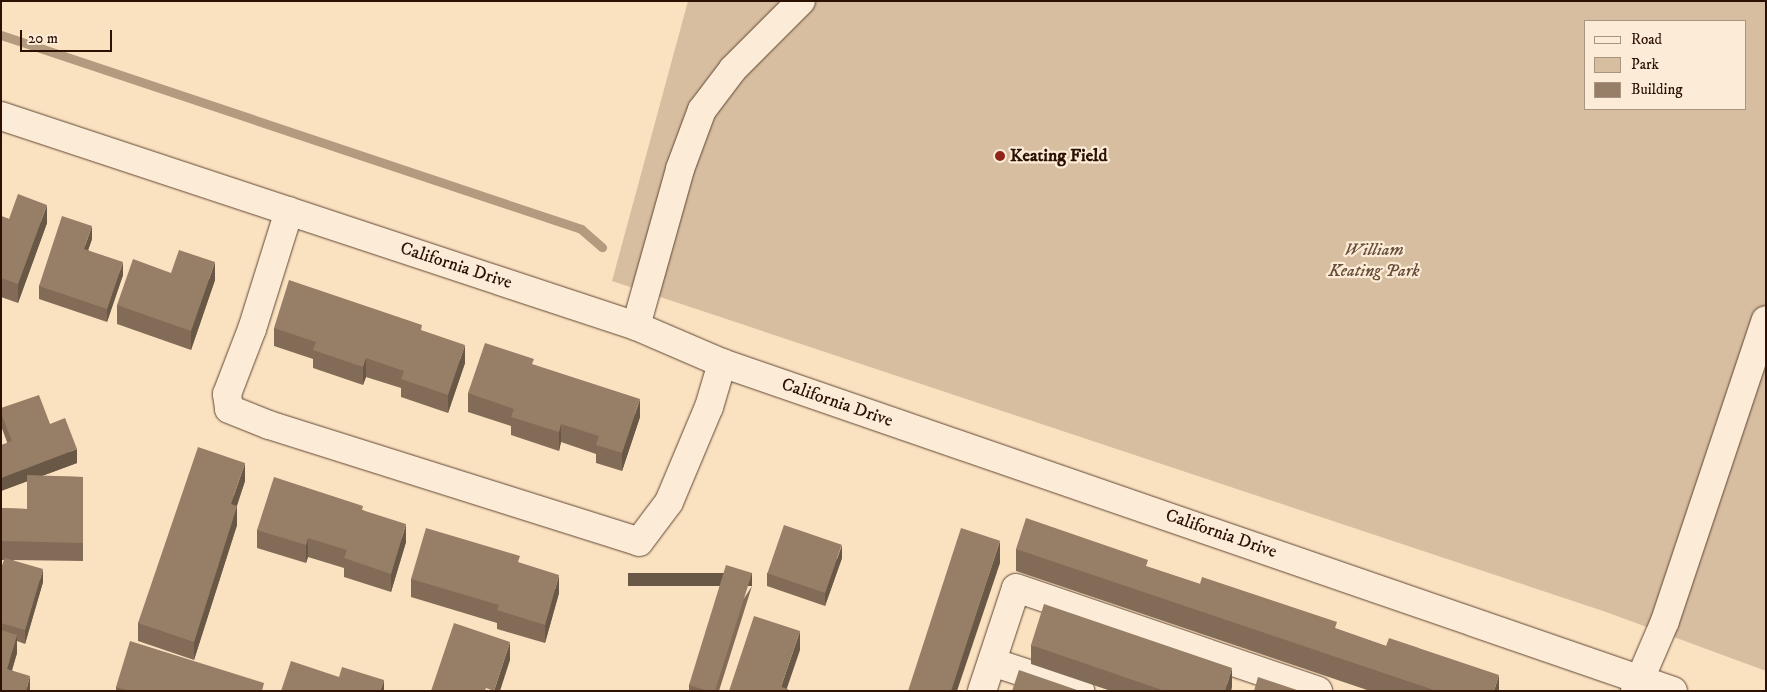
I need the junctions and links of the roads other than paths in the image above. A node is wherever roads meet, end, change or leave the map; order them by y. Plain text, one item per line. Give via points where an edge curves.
1 (801, 1) edge
2 (1, 116) edge
3 (289, 211) junction
4 (1766, 320) edge
5 (636, 326) junction
6 (722, 363) junction
7 (992, 662) junction
8 (1638, 685) edge
9 (982, 691) edge
10 (1080, 691) edge
11 (1318, 691) edge
12 (1674, 691) edge

1 - 5 street via 733,69 702,110 680,170
2 - 3 street, California Drive
3 - 5 street, California Drive
3 - 6 street via 252,329 227,394 229,409 269,425 639,542 669,502 709,407
4 - 8 street via 1665,622
5 - 6 street, California Drive
6 - 8 street, California Drive
7 - 9 street
7 - 10 street
7 - 11 street via 1016,588
8 - 12 street, California Drive

